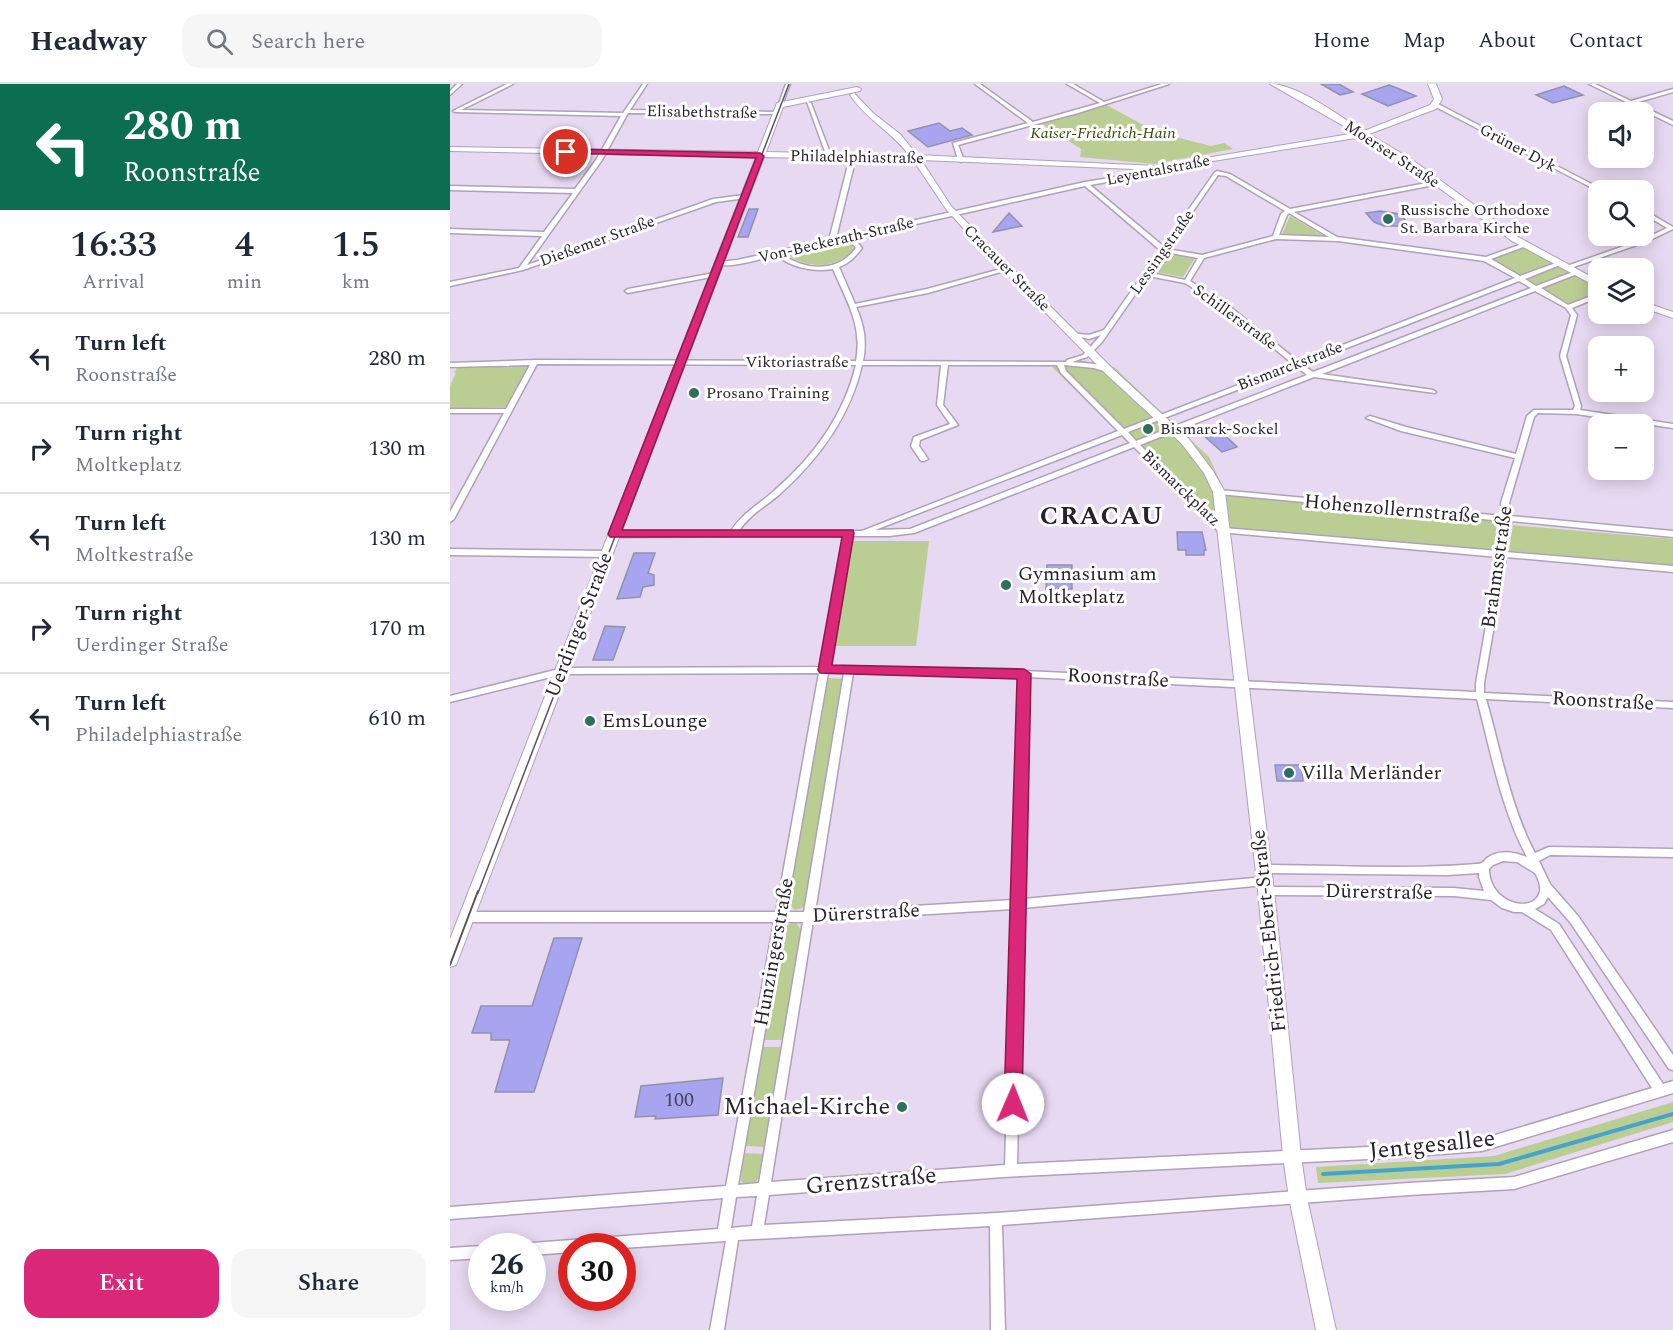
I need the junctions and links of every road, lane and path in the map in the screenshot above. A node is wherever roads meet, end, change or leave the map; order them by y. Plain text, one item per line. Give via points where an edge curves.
1 (460, 84) edge
2 (511, 84) edge
3 (645, 84) edge
4 (788, 84) edge
5 (977, 84) edge
6 (1069, 84) edge
7 (1167, 84) edge
8 (1274, 84) edge
9 (1432, 84) edge
10 (1590, 84) edge
11 (857, 89) edge
12 (1673, 90) edge
13 (450, 94) edge
14 (1629, 102) edge
15 (1634, 102) edge
16 (1103, 103) junction
17 (809, 104) junction
18 (1436, 105) junction
19 (779, 109) junction
20 (452, 112) edge
21 (626, 113) junction
22 (1654, 114) edge
23 (880, 123) junction
24 (1673, 123) edge
25 (1033, 124) junction
26 (1363, 134) junction
27 (893, 147) dead end
28 (450, 149) edge
29 (602, 152) junction
30 (760, 156) junction
31 (830, 156) junction
32 (854, 157) junction
33 (873, 157) junction
34 (905, 157) junction
35 (915, 158) junction
36 (945, 159) junction
37 (961, 159) junction
38 (1210, 159) junction
39 (1120, 166) junction
40 (1157, 168) junction
41 (924, 171) junction
42 (1217, 172) junction
43 (1115, 178) junction
44 (928, 180) junction
45 (1437, 183) junction
46 (1085, 184) junction
47 (1588, 184) edge
48 (450, 188) edge
49 (576, 191) junction
50 (744, 197) junction
51 (1289, 211) junction
52 (954, 214) junction
53 (1654, 218) edge
54 (450, 231) edge
55 (545, 234) junction
56 (1654, 236) edge
57 (850, 237) junction
58 (1276, 237) junction
59 (1338, 239) junction
60 (832, 241) junction
61 (1524, 245) junction
62 (1627, 246) edge
63 (1164, 250) junction
64 (777, 253) junction
65 (1202, 257) junction
66 (1486, 259) junction
67 (718, 264) junction
68 (834, 266) junction
69 (1562, 266) junction
70 (521, 269) junction
71 (1008, 269) junction
72 (1575, 273) junction
73 (1148, 274) junction
74 (714, 275) junction
75 (1519, 278) junction
76 (1588, 280) edge
77 (1187, 282) junction
78 (450, 284) edge
79 (1534, 288) junction
80 (628, 291) dead end
81 (1588, 299) edge
82 (852, 306) junction
83 (1568, 307) junction
84 (1654, 308) edge
85 (1673, 315) edge
86 (1107, 331) junction
87 (1073, 334) junction
88 (1090, 351) junction
89 (535, 362) junction
90 (680, 362) junction
91 (860, 362) junction
92 (945, 363) junction
93 (1060, 363) junction
94 (1296, 364) junction
95 (452, 365) edge
96 (1109, 371) junction
97 (450, 374) edge
98 (1310, 374) junction
99 (1433, 392) dead end
100 (450, 411) edge
101 (509, 411) junction
102 (1576, 412) junction
103 (1160, 418) junction
104 (1370, 418) dead end
105 (1673, 426) edge
106 (1172, 428) junction
107 (1124, 431) junction
108 (1135, 442) junction
109 (1518, 457) junction
110 (924, 459) dead end
111 (1023, 470) junction
112 (1036, 483) junction
113 (1219, 492) junction
114 (454, 508) edge
115 (450, 519) edge
116 (1507, 520) junction
117 (1222, 530) junction
118 (734, 533) junction
119 (849, 533) junction
120 (861, 533) junction
121 (614, 534) junction
122 (1673, 534) edge
123 (450, 552) edge
124 (607, 554) junction
125 (1502, 555) junction
126 (1673, 569) edge
127 (825, 670) junction
128 (849, 670) junction
129 (562, 671) junction
130 (1024, 674) junction
131 (1242, 684) junction
132 (1480, 695) junction
133 (450, 699) edge
134 (1673, 705) edge
135 (1673, 853) edge
136 (1535, 865) junction
137 (1485, 868) junction
138 (1264, 880) junction
139 (1546, 887) junction
140 (1492, 896) junction
141 (1018, 904) junction
142 (1524, 908) junction
143 (467, 917) junction
144 (780, 917) junction
145 (809, 917) junction
146 (450, 960) edge
147 (1673, 1065) edge
148 (1667, 1089) edge
149 (1673, 1136) edge
150 (1292, 1156) junction
151 (1011, 1171) junction
152 (764, 1190) junction
153 (730, 1193) junction
154 (1298, 1198) junction
155 (450, 1213) edge
156 (996, 1220) junction
157 (757, 1232) junction
158 (728, 1235) junction
159 (546, 1247) edge
160 (468, 1253) edge
161 (450, 1254) edge
162 (717, 1330) edge
163 (998, 1330) edge
164 (1326, 1330) edge

1 - 13 street
2 - 20 street
3 - 21 street
4 - 19 street
5 - 25 street
6 - 16 street
7 - 16 street
8 - 26 main road, Moerser Straße
9 - 18 main road via 1438,99
10 - 14 street
11 - 17 main road
11 - 19 main road
11 - 23 main road
12 - 15 street
16 - 25 street
17 - 19 main road
17 - 31 street
18 - 26 main road, Leyentalstraße
18 - 47 street, Grüner Dyk
19 - 21 street, Elisabethstraße
19 - 30 main road, Uerdinger Straße
20 - 21 street, Elisabethstraße
21 - 29 street
22 - 24 street
23 - 34 main road, Cracauer Straße
23 - 35 main road, Cracauer Straße
25 - 37 street via 955,144
26 - 38 main road, Leyentalstraße
26 - 45 main road, Moerser Straße
27 - 33 main road
28 - 29 main road, Philadelphiastraße
29 - 30 main road, Philadelphiastraße
29 - 49 street
30 - 31 main road, Philadelphiastraße
30 - 50 main road, Uerdinger Straße
31 - 32 main road, Philadelphiastraße
32 - 33 main road, Philadelphiastraße
32 - 60 street
33 - 34 main road, Philadelphiastraße
34 - 35 main road, Philadelphiastraße
34 - 44 main road, Cracauer Straße
35 - 36 main road, Philadelphiastraße
35 - 41 main road, Cracauer Straße
36 - 37 main road, Philadelphiastraße
36 - 41 main road
37 - 39 main road, Philadelphiastraße
38 - 40 main road, Leyentalstraße
38 - 42 street
39 - 40 main road, Philadelphiastraße
39 - 43 street
40 - 43 street, Leyentalstraße via 1148,174
41 - 44 main road, Cracauer Straße
42 - 51 street
42 - 63 street, Lessingstraße
43 - 46 street, Leyentalstraße
44 - 52 main road, Cracauer Straße
45 - 51 street
45 - 61 main road, Moerser Straße
46 - 52 street, Leyentalstraße
46 - 63 street
48 - 49 street
49 - 55 street
50 - 67 main road, Uerdinger Straße
50 - 70 street, Dießemer Straße via 716,200
51 - 58 street via 1284,214
51 - 59 street
52 - 57 street, Von-Beckerath-Straße
52 - 71 main road, Cracauer Straße
53 - 56 street, Bismarckstraße via 1671,228
54 - 55 street
55 - 70 street
57 - 60 street, Von-Beckerath-Straße
57 - 68 street via 859,248 855,256
58 - 59 street
58 - 65 street
59 - 66 street
60 - 64 street, Von-Beckerath-Straße
61 - 66 street
61 - 69 main road, Moerser Straße
62 - 69 street, Bismarckstraße
63 - 65 street
63 - 73 street, Lessingstraße
64 - 67 street, Von-Beckerath-Straße
64 - 68 street via 793,265
65 - 77 street
66 - 75 street
67 - 74 main road, Uerdinger Straße
68 - 82 street
69 - 72 main road, Moerser Straße
69 - 75 street, Bismarckstraße
70 - 78 street, Dießemer Straße
71 - 82 street
71 - 87 main road, Cracauer Straße
72 - 76 main road, Moerser Straße
72 - 79 street, Bismarckstraße
73 - 77 street
73 - 86 street, Lessingstraße
74 - 80 street
74 - 90 main road, Uerdinger Straße
75 - 79 street
75 - 94 street, Bismarckstraße
77 - 94 street, Schillerstraße via 1227,307
79 - 83 street
79 - 98 street, Bismarckstraße
81 - 83 street
82 - 91 street via 862,338
83 - 102 street via 1574,315 1563,356 1578,406
84 - 85 main road
86 - 87 street via 1089,337
86 - 88 street, Lessingstraße
87 - 88 main road, Cracauer Straße
88 - 93 street, Viktoriastraße
88 - 96 main road, Bismarckplatz
89 - 90 street, Viktoriastraße
89 - 95 street, Viktoriastraße
89 - 101 street
90 - 91 street, Viktoriastraße
90 - 121 main road, Uerdinger Straße
91 - 92 street, Viktoriastraße
91 - 118 street via 848,398 819,450
92 - 93 street, Viktoriastraße
92 - 110 street via 940,405 954,425 917,439 915,446
93 - 96 street, Viktoriastraße
93 - 107 street, Bismarckplatz via 1063,372
94 - 98 street, Schillerstraße
94 - 103 street, Bismarckstraße
95 - 97 street
96 - 103 main road, Bismarckplatz
98 - 99 street, Bismarckstraße
98 - 106 street, Bismarckstraße
100 - 101 street
101 - 114 street
102 - 105 street
102 - 109 street, Brahmsstraße via 1536,411
103 - 106 main road, Bismarckplatz
103 - 107 street, Bismarckstraße
104 - 109 street
106 - 108 street, Bismarckstraße
106 - 113 main road, Bismarckplatz via 1202,458
107 - 108 street, Bismarckplatz
107 - 111 street, Bismarckstraße
108 - 112 street, Bismarckstraße
108 - 117 street, Bismarckplatz
109 - 116 street, Brahmsstraße via 1505,503
111 - 112 street
111 - 120 street, Bismarckstraße
112 - 120 street, Bismarckstraße via 934,523 899,533
113 - 116 street, Hohenzollernstraße
113 - 117 main road, Bismarckplatz
114 - 115 street
116 - 122 street, Hohenzollernstraße
116 - 125 street, Brahmsstraße
117 - 125 street, Hohenzollernstraße
117 - 131 main road, Friedrich-Ebert-Straße
118 - 119 street, Bismarckstraße
118 - 121 street, Bismarckstraße
119 - 120 street, Bismarckstraße
119 - 127 street, Hunzingerstraße
121 - 124 main road, Uerdinger Straße
123 - 124 street
124 - 129 main road, Uerdinger Straße
125 - 126 street, Hohenzollernstraße
125 - 132 street, Brahmsstraße
127 - 128 street, Roonstraße
127 - 129 street, Roonstraße
127 - 144 street, Hunzingerstraße
128 - 130 street, Roonstraße
128 - 145 street, Hunzingerstraße
129 - 133 street, Roonstraße
129 - 143 main road, Uerdinger Straße
130 - 131 street, Roonstraße
130 - 141 street
131 - 132 street, Roonstraße
131 - 138 main road, Friedrich-Ebert-Straße
132 - 134 street, Roonstraße
132 - 136 street, Brahmsstraße via 1520,832
135 - 136 street via 1549,851
136 - 137 street via 1509,856 1496,858
136 - 139 street
137 - 138 street, Dürerstraße
137 - 140 street via 1485,884
138 - 140 street, Dürerstraße
138 - 141 street, Dürerstraße
138 - 150 main road, Friedrich-Ebert-Straße
139 - 142 street via 1544,897 1535,906
139 - 147 street via 1574,919
140 - 142 street via 1508,906
141 - 145 street, Dürerstraße
141 - 151 street
142 - 148 street via 1555,927
143 - 144 street, Dürerstraße
143 - 146 main road, Uerdinger Straße
144 - 145 street, Dürerstraße
144 - 153 street, Hunzingerstraße
145 - 152 street, Hunzingerstraße
148 - 150 street, Jentgesallee via 1482,1145
149 - 154 street, Jentgesallee via 1514,1183
150 - 151 street, Grenzstraße
150 - 154 main road, Friedrich-Ebert-Straße
151 - 152 street, Grenzstraße
152 - 153 street, Grenzstraße
152 - 157 street, Hunzingerstraße
153 - 155 street, Grenzstraße
153 - 158 street, Hunzingerstraße
154 - 156 street, Grenzstraße
154 - 164 main road, Friedrich-Ebert-Straße
156 - 157 street, Grenzstraße
156 - 163 street
157 - 158 street, Grenzstraße
158 - 159 street, Grenzstraße
158 - 162 street, Hunzingerstraße
160 - 161 street

